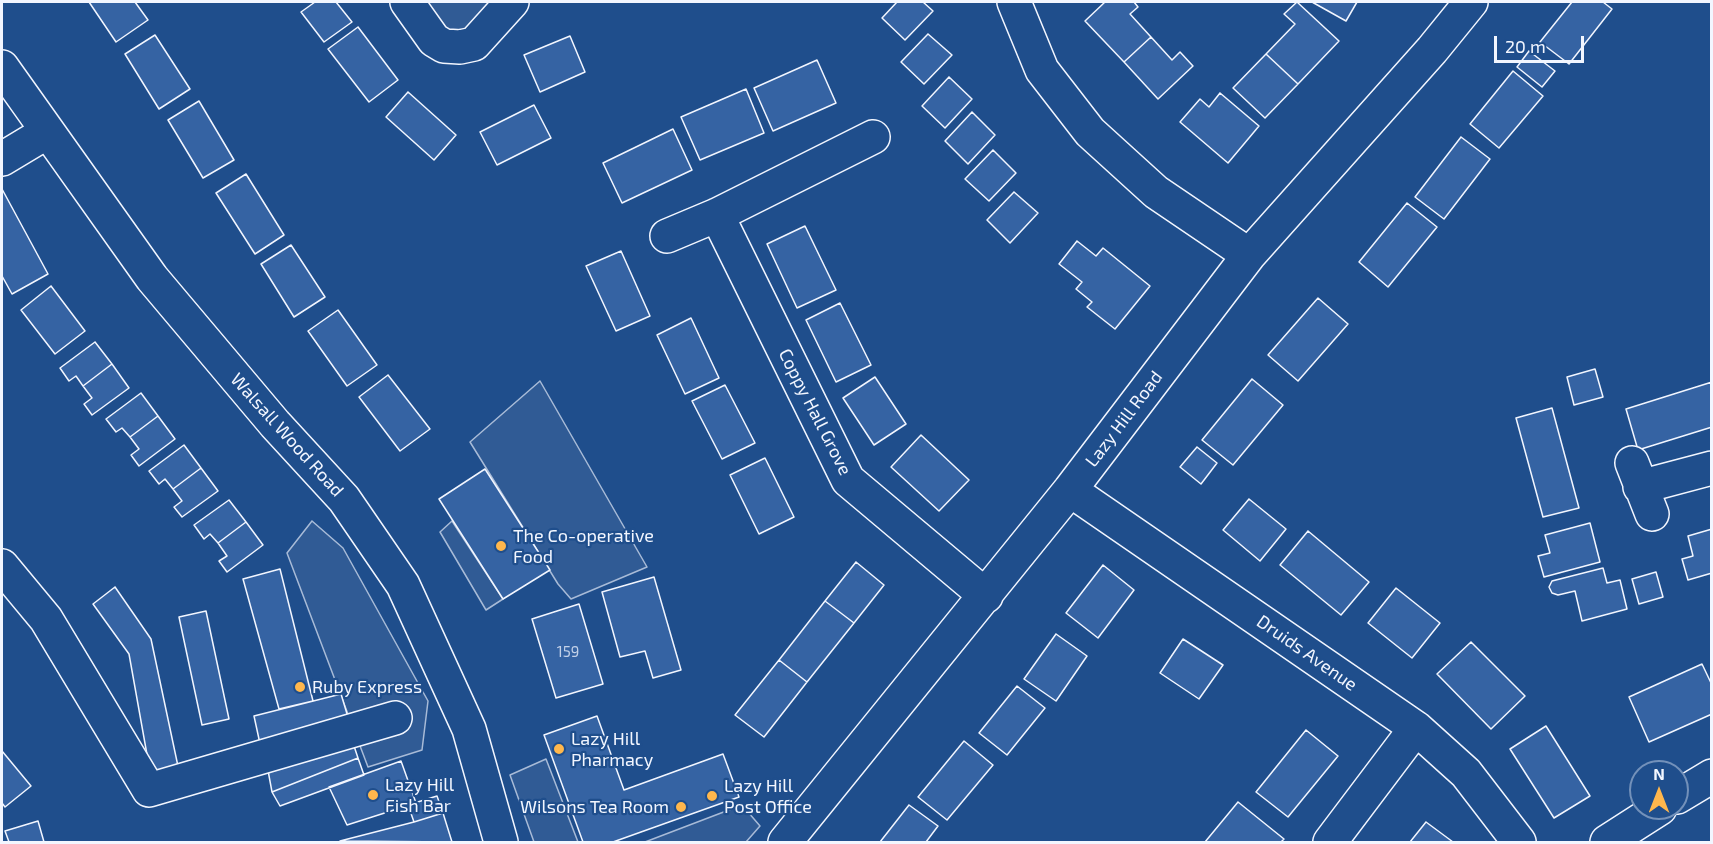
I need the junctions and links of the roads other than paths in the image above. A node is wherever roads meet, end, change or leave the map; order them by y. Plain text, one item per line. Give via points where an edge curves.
1 (407, 2) edge
2 (512, 2) edge
3 (1014, 2) edge
4 (1471, 2) edge
5 (2, 66) edge
6 (47, 132) junction
7 (873, 137) dead end
8 (2, 159) edge
9 (717, 215) junction
10 (667, 236) dead end
11 (1249, 255) junction
12 (1712, 468) edge
13 (1642, 488) dead end
14 (1070, 490) junction
15 (2, 566) edge
16 (986, 596) junction
17 (396, 718) dead end
18 (1416, 728) junction
19 (1712, 776) edge
20 (1689, 790) edge
21 (1642, 820) edge
22 (501, 843) edge
23 (785, 843) edge
24 (1330, 843) edge
25 (1519, 843) edge
26 (1607, 843) edge

1 - 2 street via 434,39 444,46 460,48 474,44
3 - 11 street via 1042,70 1090,132 1156,192
4 - 11 street, Lazy Hill Road
5 - 6 street, Walsall Wood Road
6 - 8 street
6 - 22 street, Walsall Wood Road via 159,287 267,416 344,498 403,585 469,729
7 - 9 street
9 - 10 street
9 - 16 street, Coppy Hall Grove via 848,480
11 - 14 street, Lazy Hill Road
12 - 13 street
14 - 16 street, Lazy Hill Road
14 - 18 street, Druids Avenue
15 - 17 street via 46,619 150,790
16 - 23 street, Lazy Hill Road
18 - 24 street
18 - 25 street, Druids Avenue via 1466,773
19 - 20 street
21 - 26 street

